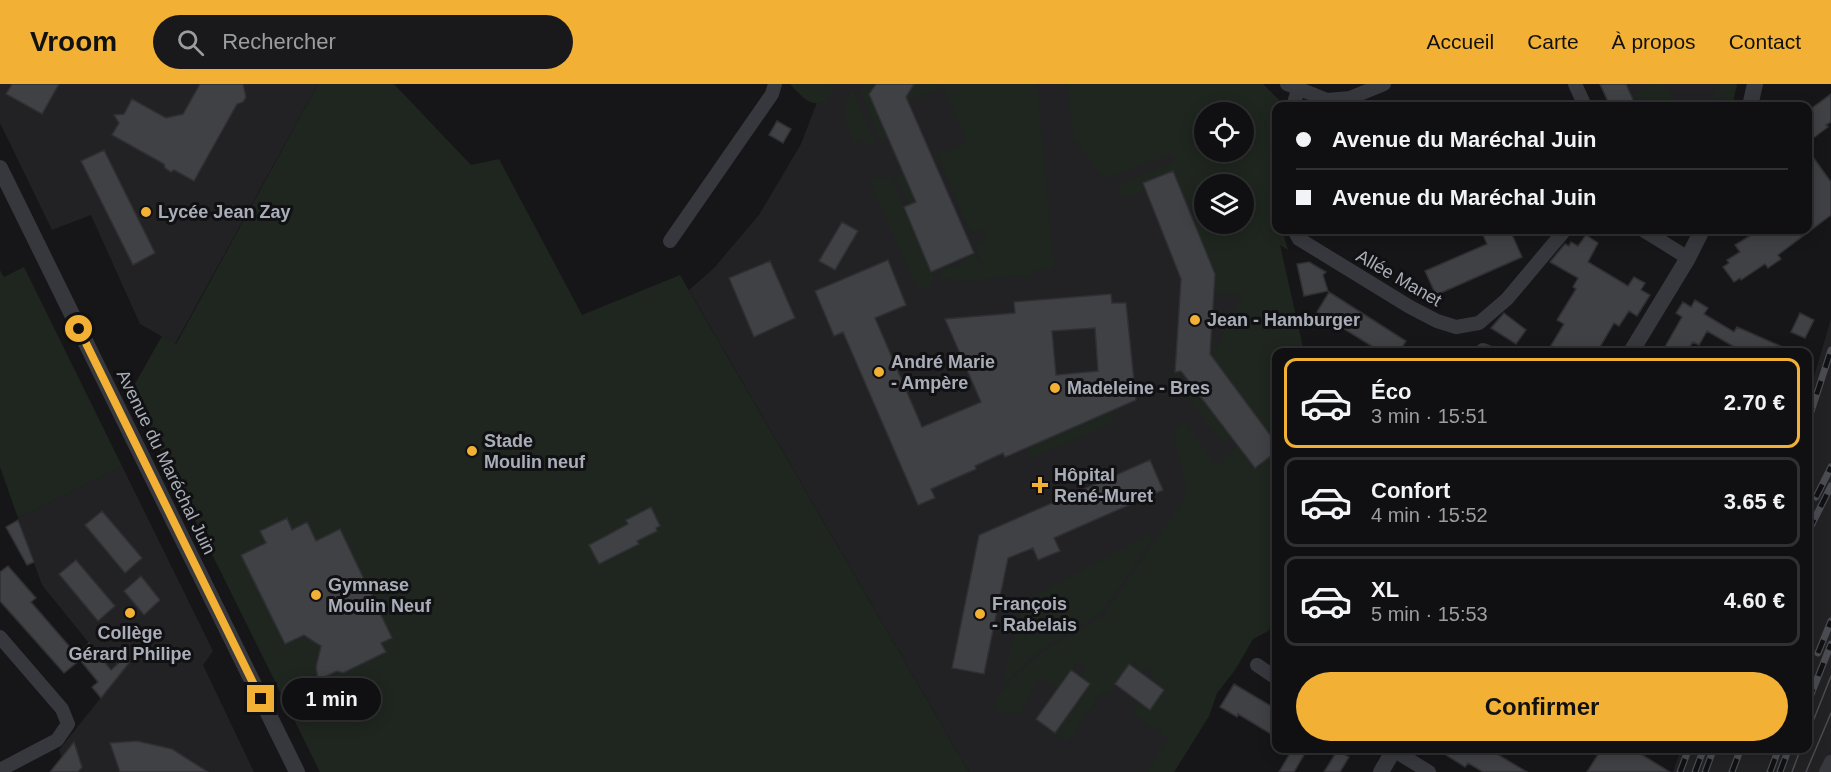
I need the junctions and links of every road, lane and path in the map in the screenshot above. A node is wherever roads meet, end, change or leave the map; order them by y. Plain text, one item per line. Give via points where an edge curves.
1 (775, 84) edge
2 (1384, 84) edge
3 (1575, 84) edge
4 (1755, 84) edge
5 (1293, 87) edge
6 (1583, 102) edge
7 (1751, 102) edge
8 (0, 168) edge
9 (1296, 234) edge
10 (1562, 234) edge
11 (1648, 234) edge
12 (1700, 234) edge
13 (670, 241) dead end
14 (1684, 265) junction
15 (1633, 348) edge
16 (0, 637) edge
17 (1257, 665) dead end
18 (1272, 675) edge
19 (1391, 753) edge
20 (1399, 753) edge
21 (1831, 762) edge
22 (0, 770) edge
23 (297, 772) edge
24 (1381, 772) edge
25 (1429, 772) edge
26 (1827, 772) edge

1 - 13 street via 772,94
2 - 5 street via 1350,98 1328,100
3 - 6 street
4 - 7 street
8 - 23 street, Avenue du Maréchal Juin
9 - 10 street, Allée Manet via 1404,304 1456,327 1479,323 1506,299
11 - 14 street
12 - 14 street
14 - 15 street
16 - 22 street via 62,709 68,724 57,740
17 - 18 street
19 - 24 street
20 - 25 street
21 - 26 street

